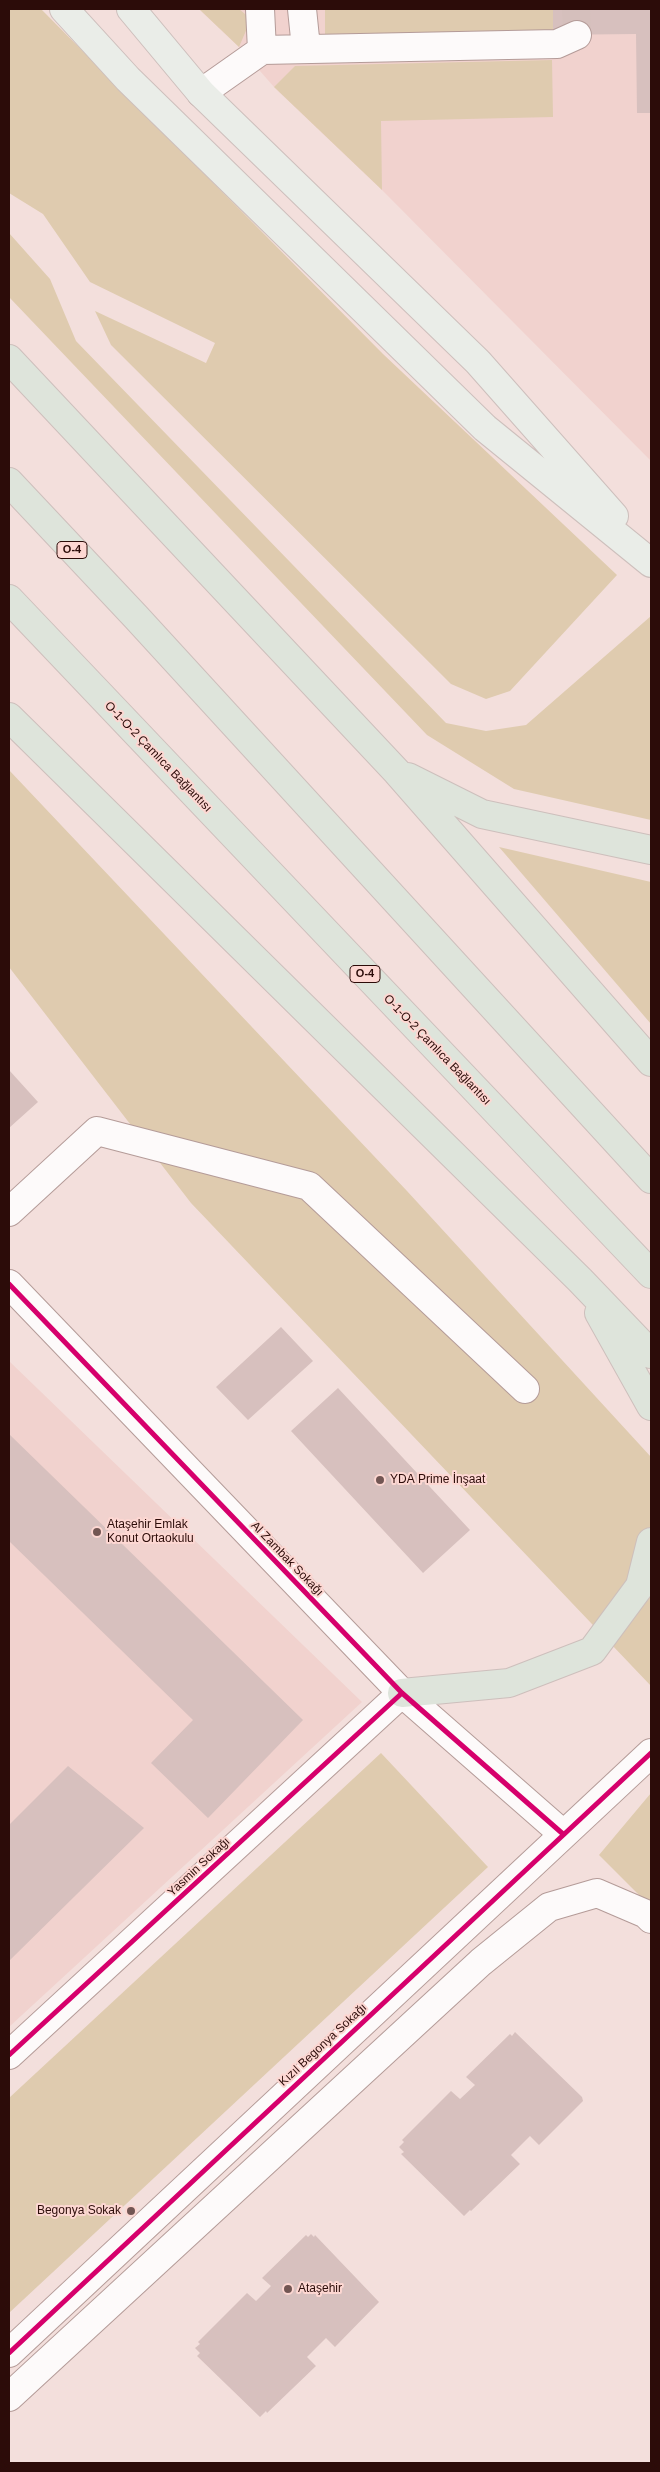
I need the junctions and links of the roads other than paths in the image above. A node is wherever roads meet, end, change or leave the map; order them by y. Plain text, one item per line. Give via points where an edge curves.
1 (64, 9) edge
2 (131, 9) edge
3 (260, 9) edge
4 (302, 9) edge
5 (577, 35) dead end
6 (306, 48) junction
7 (262, 50) junction
8 (201, 94) junction
9 (9, 359) edge
10 (9, 482) edge
11 (651, 558) edge
12 (651, 563) edge
13 (9, 599) edge
14 (12, 720) edge
15 (397, 772) junction
16 (651, 850) edge
17 (651, 1062) edge
18 (651, 1179) edge
19 (9, 1212) edge
20 (651, 1274) edge
21 (580, 1280) junction
22 (9, 1284) edge
23 (651, 1354) edge
24 (525, 1389) dead end
25 (651, 1406) edge
26 (651, 1542) edge
27 (402, 1693) junction
28 (651, 1753) edge
29 (563, 1834) junction
30 (651, 1919) edge
31 (9, 2055) edge
32 (9, 2353) edge
33 (9, 2397) edge

1 - 12 main road via 128,79 485,428
2 - 8 main road
3 - 7 street
4 - 6 street
5 - 6 street via 557,44
6 - 7 street
7 - 8 street
8 - 11 main road via 478,362
9 - 15 highway
10 - 18 highway, O-4
13 - 20 highway, O-1-O-2 Çamlıca Bağlantısı / O-4
14 - 21 highway
15 - 16 highway via 482,814
15 - 17 highway
19 - 24 street via 97,1131 309,1186
21 - 23 highway
21 - 25 highway
22 - 27 street, Al Zambak Sokağı
26 - 27 highway via 640,1586 592,1651 509,1683
27 - 29 street, Al Zambak Sokağı
27 - 31 street, Yasmin Sokağı
28 - 29 street, Kızıl Begonya Sokağı
29 - 32 street, Kızıl Begonya Sokağı
30 - 33 street via 597,1893 549,1907 481,1962

